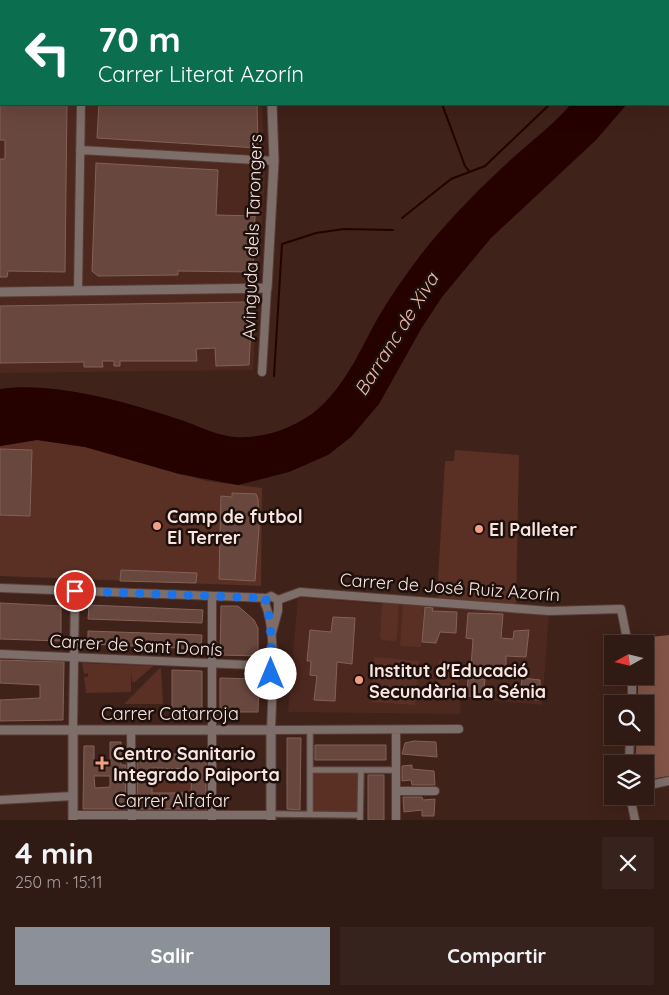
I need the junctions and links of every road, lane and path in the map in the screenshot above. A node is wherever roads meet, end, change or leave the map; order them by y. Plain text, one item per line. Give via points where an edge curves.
1 (81, 105) edge
2 (272, 105) edge
3 (80, 150) junction
4 (274, 161) junction
5 (267, 288) junction
6 (78, 291) junction
7 (0, 292) edge
8 (262, 372) dead end
9 (0, 588) edge
10 (75, 591) junction
11 (212, 596) junction
12 (267, 598) junction
13 (278, 602) junction
14 (268, 609) junction
15 (271, 635) junction
16 (626, 635) edge
17 (0, 654) edge
18 (74, 657) junction
19 (212, 663) junction
20 (271, 666) junction
21 (0, 730) edge
22 (73, 730) junction
23 (131, 730) junction
24 (213, 730) junction
25 (271, 730) junction
26 (310, 730) junction
27 (396, 730) junction
28 (460, 730) dead end
29 (310, 770) junction
30 (361, 770) junction
31 (396, 770) junction
32 (669, 781) edge
33 (654, 784) edge
34 (396, 791) junction
35 (435, 791) dead end
36 (73, 796) junction
37 (0, 800) edge
38 (632, 805) edge
39 (310, 814) junction
40 (273, 816) edge
41 (360, 817) edge
42 (73, 818) edge
43 (132, 818) edge
44 (212, 818) edge
45 (396, 820) edge
46 (635, 820) edge

1 - 3 street
2 - 4 street, Avinguda dels Tarongers
3 - 4 street
3 - 6 street
4 - 5 street, Avinguda dels Tarongers
5 - 6 street
5 - 8 street, Avinguda dels Tarongers
6 - 7 street
9 - 10 street
10 - 11 street
10 - 18 street
11 - 12 street
11 - 19 street
12 - 13 street via 273,596
12 - 14 street via 265,604
13 - 14 street via 274,609
13 - 15 street
13 - 16 street, Carrer de José Ruiz Azorín via 300,592 549,611 621,609
14 - 15 street
15 - 20 street
17 - 18 street, Carrer de Sant Donís
18 - 19 street, Carrer de Sant Donís
18 - 22 street
19 - 20 street, Carrer de Sant Donís
19 - 24 street
20 - 25 street
21 - 22 street, Carrer Catarroja
22 - 23 street, Carrer Catarroja
22 - 36 street
23 - 24 street, Carrer Catarroja
23 - 43 street
24 - 25 street, Carrer Catarroja
24 - 44 street
25 - 26 street, Carrer Catarroja
25 - 40 street
26 - 27 street, Carrer Catarroja
26 - 29 street
27 - 28 street, Carrer Catarroja
27 - 31 street
29 - 30 street
29 - 39 street
30 - 31 street
30 - 41 street
31 - 34 street
32 - 33 street
34 - 35 street
34 - 45 street
36 - 37 street
36 - 42 street
38 - 46 street
39 - 40 street
39 - 41 street
40 - 44 street, Carrer Alfafar
42 - 43 street, Carrer Alfafar
43 - 44 street, Carrer Alfafar

